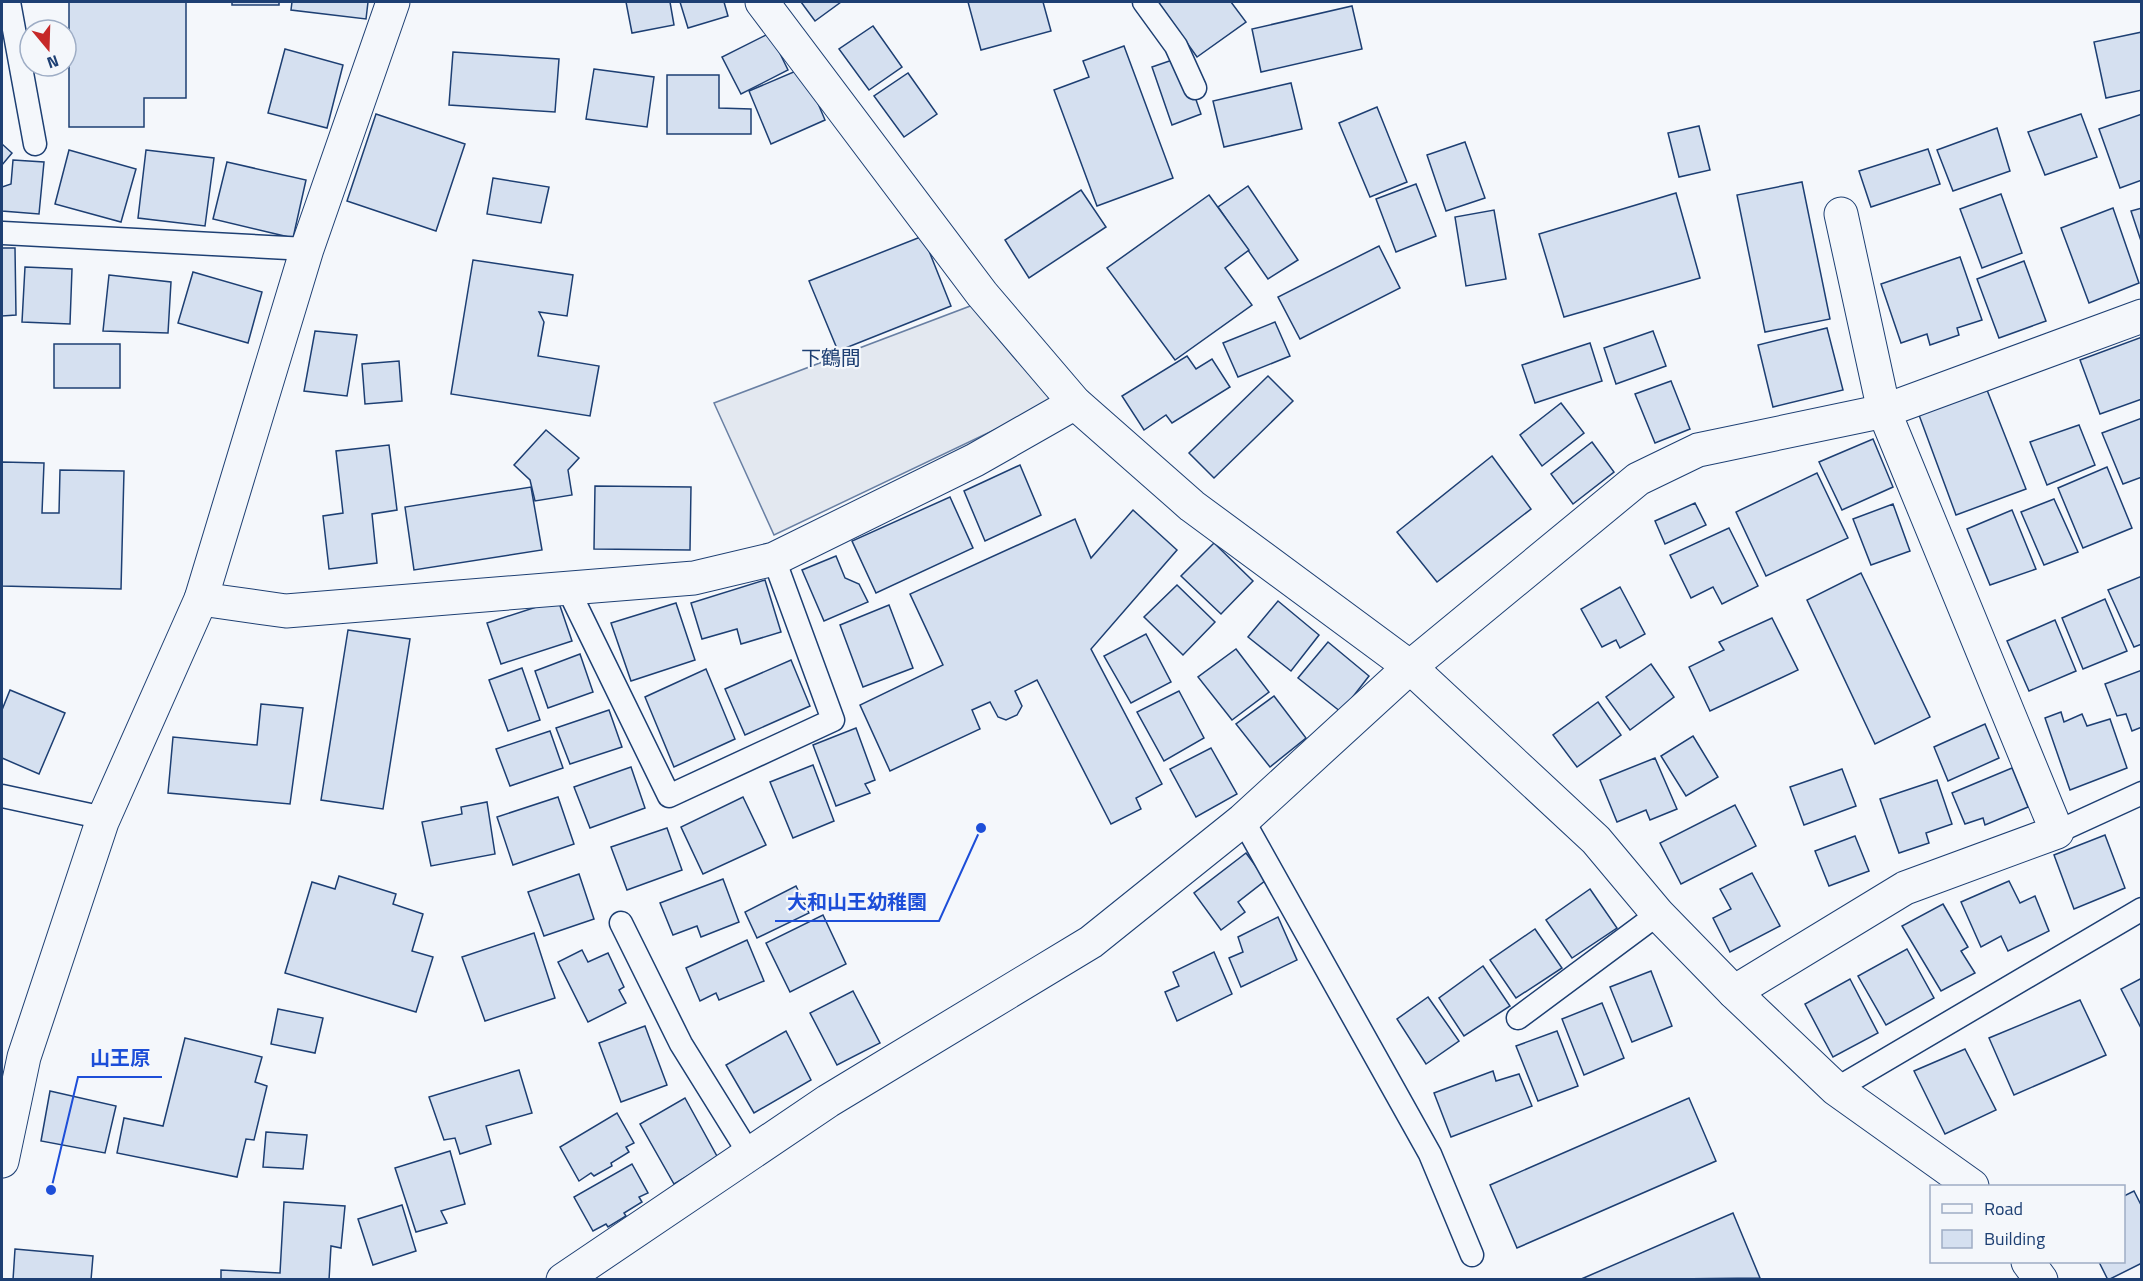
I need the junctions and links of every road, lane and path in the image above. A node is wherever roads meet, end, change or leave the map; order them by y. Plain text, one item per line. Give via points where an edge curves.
1 (9, 2) edge
2 (393, 2) edge
3 (762, 2) edge
4 (1144, 2) edge
5 (1196, 88) dead end
6 (35, 144) dead end
7 (1841, 214) dead end
8 (3, 233) dead end
9 (307, 249) junction
10 (2142, 316) edge
11 (1075, 403) junction
12 (1884, 411) junction
13 (774, 558) junction
14 (567, 587) junction
15 (201, 599) junction
16 (1410, 667) junction
17 (2142, 793) edge
18 (2, 796) edge
19 (104, 818) junction
20 (1244, 820) junction
21 (2058, 832) junction
22 (2142, 909) edge
23 (1658, 914) junction
24 (621, 923) dead end
25 (1734, 992) junction
26 (1518, 1018) dead end
27 (1836, 1089) junction
28 (750, 1155) junction
29 (2, 1161) edge
30 (1971, 1185) edge
31 (1472, 1255) dead end
32 (2029, 1263) edge
33 (563, 1280) edge
34 (2041, 1280) edge

1 - 6 lane
2 - 9 street
3 - 11 street via 982,294
4 - 5 lane via 1176,46
7 - 12 street
8 - 9 lane
9 - 15 street
10 - 12 street
11 - 13 street via 975,460
11 - 16 street via 1192,506
12 - 16 street via 1698,450 1638,479
12 - 21 street
13 - 14 street via 694,578
13 - 14 lane via 833,720 669,796
14 - 15 street via 286,611
15 - 19 street
16 - 20 street
16 - 23 street via 1596,840
17 - 21 lane
18 - 19 lane
19 - 29 street via 24,1057
20 - 28 street via 1091,942 828,1101
20 - 31 lane via 1430,1154
21 - 25 street via 1905,888
22 - 27 lane
23 - 25 street
23 - 26 lane
24 - 28 lane via 681,1044
25 - 27 street
27 - 30 street
28 - 33 street
32 - 34 street

